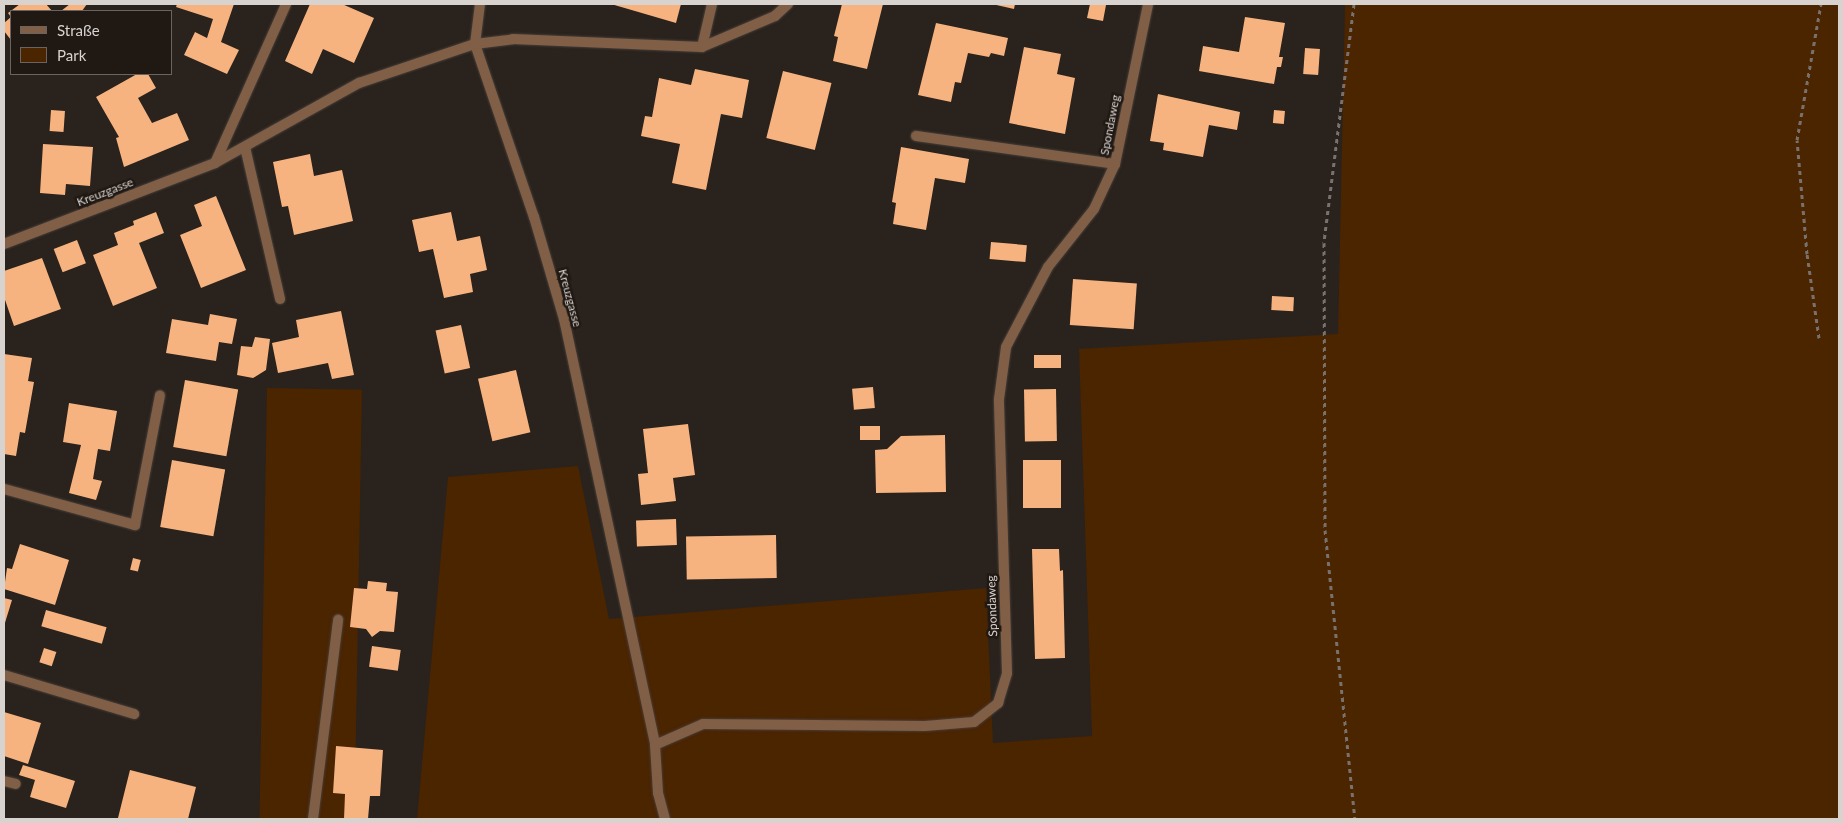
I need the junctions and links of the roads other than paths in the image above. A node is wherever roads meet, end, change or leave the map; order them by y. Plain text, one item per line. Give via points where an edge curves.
1 (286, 4) edge
2 (480, 4) edge
3 (712, 4) edge
4 (788, 4) edge
5 (1148, 4) edge
6 (476, 44) junction
7 (702, 47) junction
8 (916, 136) dead end
9 (245, 147) junction
10 (215, 163) junction
11 (1115, 164) junction
12 (4, 244) edge
13 (280, 299) dead end
14 (160, 395) dead end
15 (4, 489) edge
16 (338, 620) dead end
17 (4, 675) edge
18 (134, 714) dead end
19 (655, 744) junction
20 (4, 781) edge
21 (16, 784) dead end
22 (313, 819) edge
23 (665, 819) edge

1 - 10 street
2 - 6 street
3 - 7 street
4 - 7 street, Kreuzgasse via 775,16
5 - 11 street, Spondaweg
6 - 7 street, Kreuzgasse via 513,40
6 - 9 street, Kreuzgasse via 360,83
6 - 19 street, Kreuzgasse via 534,217 564,319
8 - 11 street
9 - 10 street, Kreuzgasse
9 - 13 street
10 - 12 street, Kreuzgasse
11 - 19 street, Spondaweg via 1094,209 1048,266 1006,347 999,399 1007,673 998,702 974,722 925,726 703,724
14 - 15 street via 135,525
16 - 22 street
17 - 18 street
19 - 23 street via 658,793
20 - 21 street

